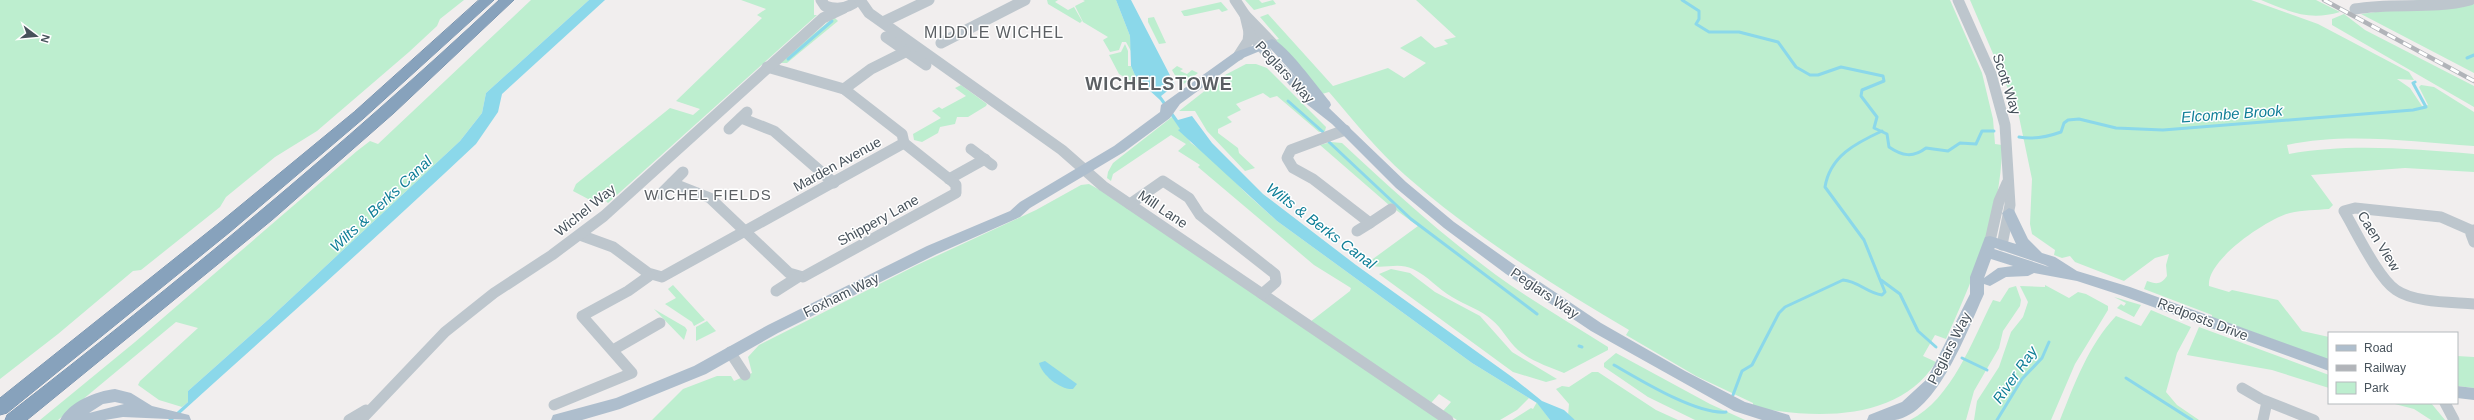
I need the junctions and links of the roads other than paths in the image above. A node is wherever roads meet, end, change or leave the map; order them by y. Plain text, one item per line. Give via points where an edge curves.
1 (487, 0) edge
2 (507, 0) edge
3 (859, 0) edge
4 (908, 0) edge
5 (929, 0) edge
6 (1025, 0) edge
7 (1235, 0) edge
8 (1958, 0) edge
9 (2467, 1) edge
10 (822, 3) edge
11 (916, 6) junction
12 (845, 8) junction
13 (2355, 8) dead end
14 (869, 13) junction
15 (1244, 15) junction
16 (823, 18) junction
17 (883, 22) junction
18 (1249, 32) junction
19 (886, 37) dead end
20 (941, 43) dead end
21 (1269, 48) junction
22 (906, 52) junction
23 (1239, 54) junction
24 (926, 65) dead end
25 (767, 67) junction
26 (1222, 68) junction
27 (844, 89) junction
28 (1341, 126) junction
29 (729, 129) dead end
30 (904, 144) junction
31 (971, 149) dead end
32 (1084, 169) junction
33 (683, 172) dead end
34 (950, 179) junction
35 (672, 183) junction
36 (834, 183) junction
37 (2007, 183) junction
38 (660, 194) dead end
39 (1130, 204) junction
40 (1391, 209) dead end
41 (2009, 213) junction
42 (1370, 223) junction
43 (1357, 231) dead end
44 (746, 232) junction
45 (2474, 234) edge
46 (580, 235) junction
47 (1994, 248) junction
48 (2048, 266) junction
49 (649, 276) junction
50 (798, 277) junction
51 (1990, 281) junction
52 (776, 291) dead end
53 (1262, 294) junction
54 (1977, 294) junction
55 (2474, 304) edge
56 (660, 323) dead end
57 (612, 350) junction
58 (727, 353) junction
59 (2328, 365) edge
60 (745, 375) dead end
61 (2242, 388) dead end
62 (2458, 392) edge
63 (2474, 394) edge
64 (2267, 402) junction
65 (2446, 404) edge
66 (375, 405) junction
67 (0, 408) edge
68 (147, 410) junction
69 (556, 413) edge
70 (14, 420) edge
71 (68, 420) edge
72 (88, 420) edge
73 (182, 420) edge
74 (349, 420) edge
75 (361, 420) edge
76 (372, 420) edge
77 (1448, 420) edge
78 (1783, 420) edge
79 (1875, 420) edge
80 (2263, 420) edge
81 (2314, 420) edge
82 (2454, 420) edge

1 - 67 highway via 336,135
2 - 70 highway via 377,120 246,233
3 - 12 street, Mill Lane
3 - 14 street, Mill Lane
4 - 11 street
5 - 11 street
6 - 20 street
7 - 15 street, Peglars Way
8 - 37 street, Scott Way via 1988,68 2001,107 2009,156
9 - 13 street via 2378,4
10 - 12 street, Mill Lane via 833,9
10 - 16 street
11 - 17 street
12 - 14 street, Mill Lane
12 - 16 street, Wichel Way
14 - 17 street, Mill Lane
15 - 18 street, Peglars Way
15 - 21 street, Peglars Way
16 - 25 street, Wichel Way
17 - 32 street, Mill Lane via 996,102
18 - 21 street, Peglars Way
18 - 23 street via 1248,41
19 - 22 street
21 - 23 main road, Foxham Way
21 - 26 main road, Foxham Way
21 - 28 main road, Peglars Way via 1309,99
22 - 24 street
22 - 27 street via 871,69
23 - 26 main road, Foxham Way
25 - 27 street, Marden Avenue
25 - 46 street, Wichel Way
26 - 32 main road, Foxham Way via 1119,149
27 - 30 street, Marden Avenue via 902,134
28 - 42 street via 1291,150 1287,158 1293,168 1313,179
28 - 78 main road, Peglars Way via 1393,178 1430,210 1543,292 1615,339 1714,395 1747,410
29 - 36 street via 744,115 774,132
30 - 34 street via 913,148
30 - 36 street, Marden Avenue
31 - 34 street via 988,162
32 - 39 street, Mill Lane via 1103,186
32 - 58 main road, Foxham Way via 1024,205 1015,214 977,232 959,237
33 - 35 street
34 - 50 street, Shippery Lane via 957,190 952,197 809,275
35 - 38 street
35 - 44 street via 710,198
36 - 44 street, Marden Avenue
37 - 41 street, Scott Way
37 - 47 street, Scott Way via 1999,201
39 - 53 street, Mill Lane
39 - 53 street via 1163,181 1186,196 1200,215 1275,274 1276,282
40 - 42 street
41 - 47 street, Scott Way
41 - 48 main road via 2022,242
42 - 43 street
44 - 49 street, Marden Avenue via 662,278
44 - 50 street via 789,273
45 - 55 street, Caen View via 2449,219 2434,215 2355,208 2344,211 2379,272 2396,290 2422,299
46 - 49 street via 613,247 629,257
46 - 66 street, Wichel Way via 464,317 420,356
47 - 48 main road, Redposts Drive
47 - 51 main road, Peglars Way
47 - 54 main road, Peglars Way via 1977,279
48 - 51 main road via 2008,271 1998,274
48 - 59 main road, Redposts Drive via 2138,295
49 - 57 street via 628,291 582,316
50 - 52 street, Shippery Lane
51 - 54 main road, Peglars Way
53 - 77 street, Mill Lane
54 - 79 main road, Peglars Way via 1947,358 1928,389 1906,408
56 - 57 street
57 - 69 street via 632,373
58 - 60 street
58 - 69 main road, Foxham Way via 700,370 620,403 587,412
61 - 64 street
62 - 63 main road
64 - 80 street
64 - 81 street
65 - 82 street
66 - 74 street
66 - 75 street, Wichel Way
66 - 76 street
68 - 71 main road via 126,397 109,395 93,401
68 - 72 main road via 112,412
68 - 73 main road

